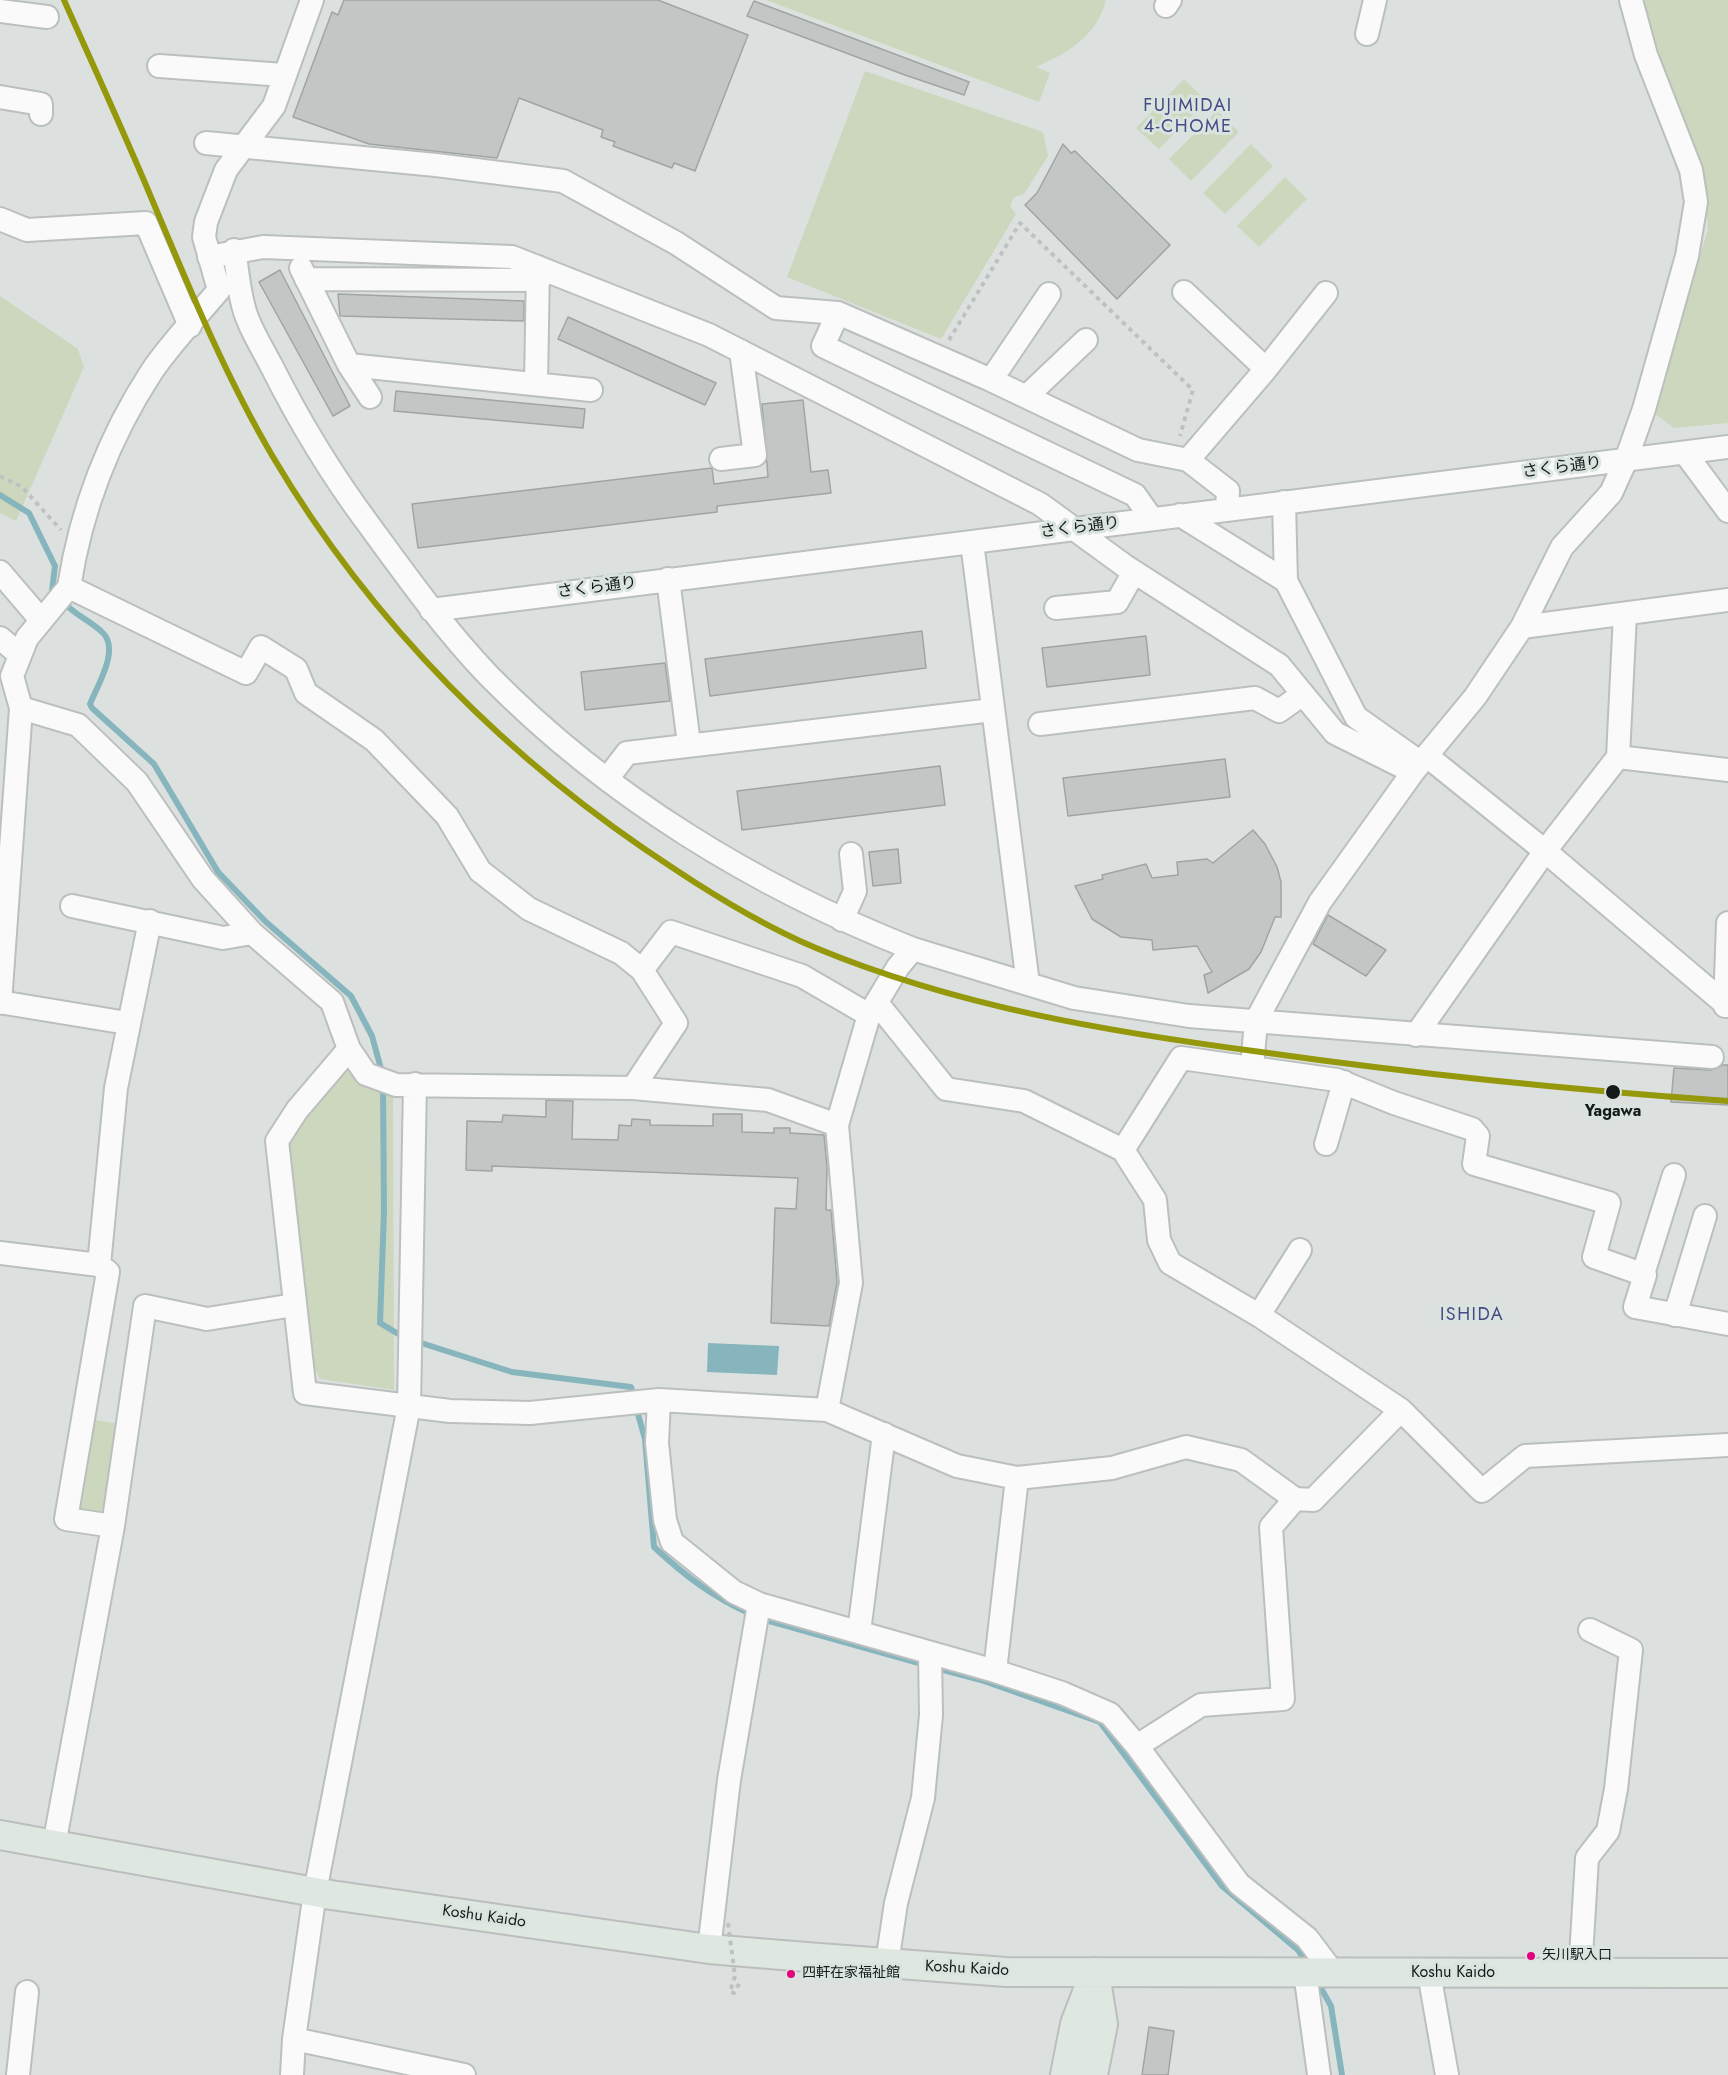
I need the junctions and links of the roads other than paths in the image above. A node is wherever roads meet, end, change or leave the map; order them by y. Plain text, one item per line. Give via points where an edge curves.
1 (312, 0) edge
2 (1375, 0) edge
3 (1630, 0) edge
4 (0, 11) edge
5 (47, 17) dead end
6 (1367, 34) dead end
7 (159, 66) dead end
8 (284, 75) junction
9 (0, 97) edge
10 (41, 114) dead end
11 (206, 143) dead end
12 (240, 148) junction
13 (0, 219) edge
14 (290, 248) junction
15 (234, 250) junction
16 (209, 256) junction
17 (539, 273) junction
18 (306, 279) junction
19 (1184, 292) dead end
20 (1326, 293) dead end
21 (1049, 294) dead end
22 (838, 313) junction
23 (190, 326) junction
24 (1086, 340) dead end
25 (741, 351) junction
26 (349, 365) junction
27 (1266, 369) junction
28 (991, 380) junction
29 (536, 384) junction
30 (591, 390) dead end
31 (1027, 396) junction
32 (370, 397) dead end
33 (1728, 447) edge
34 (1685, 453) junction
35 (721, 459) dead end
36 (1181, 460) junction
37 (1626, 460) junction
38 (1284, 502) junction
39 (1227, 509) junction
40 (1728, 511) edge
41 (1180, 515) junction
42 (1152, 519) junction
43 (1075, 529) junction
44 (972, 542) junction
45 (0, 572) edge
46 (1134, 572) junction
47 (668, 579) junction
48 (1286, 581) junction
49 (69, 588) junction
50 (1728, 600) edge
51 (1056, 608) dead end
52 (431, 610) junction
53 (46, 614) junction
54 (1625, 614) junction
55 (1522, 627) junction
56 (0, 638) edge
57 (20, 655) junction
58 (1303, 694) junction
59 (21, 708) junction
60 (993, 710) junction
61 (1040, 724) dead end
62 (689, 744) junction
63 (1618, 757) junction
64 (1420, 764) junction
65 (1728, 770) edge
66 (608, 779) junction
67 (6, 844) edge
68 (1545, 851) junction
69 (851, 854) dead end
70 (72, 906) dead end
71 (842, 920) junction
72 (150, 921) junction
73 (1728, 923) edge
74 (252, 933) junction
75 (913, 949) junction
76 (642, 970) junction
77 (1028, 984) junction
78 (0, 1002) edge
79 (1727, 1006) edge
80 (873, 1009) junction
81 (1256, 1021) junction
82 (127, 1023) junction
83 (1416, 1035) junction
84 (349, 1049) junction
85 (1712, 1057) dead end
86 (1252, 1067) junction
87 (1344, 1082) junction
88 (405, 1084) junction
89 (633, 1088) junction
90 (837, 1125) junction
91 (1326, 1144) dead end
92 (1123, 1150) junction
93 (1674, 1174) dead end
94 (1705, 1216) dead end
95 (1300, 1250) dead end
96 (0, 1253) edge
97 (99, 1264) junction
98 (1643, 1274) junction
99 (294, 1305) junction
100 (1259, 1315) junction
101 (1675, 1315) junction
102 (1728, 1324) edge
103 (643, 1401) junction
104 (409, 1406) junction
105 (827, 1410) junction
106 (1401, 1410) junction
107 (884, 1434) junction
108 (1728, 1445) edge
109 (1017, 1478) junction
110 (1295, 1499) junction
111 (113, 1526) junction
112 (757, 1614) junction
113 (1590, 1630) dead end
114 (859, 1632) junction
115 (930, 1661) junction
116 (996, 1671) junction
117 (1137, 1746) junction
118 (0, 1835) edge
119 (54, 1845) junction
120 (315, 1892) junction
121 (709, 1949) junction
122 (887, 1963) junction
123 (1095, 1972) junction
124 (1321, 1972) junction
125 (1429, 1973) junction
126 (1580, 1973) junction
127 (1728, 1973) edge
128 (27, 1992) dead end
129 (294, 2039) junction
130 (18, 2075) edge
131 (292, 2075) edge
132 (464, 2075) edge
133 (1065, 2075) edge
134 (1093, 2075) edge
135 (1319, 2075) edge
136 (1447, 2075) edge

1 - 8 street
2 - 6 street
3 - 37 street via 1646,55 1691,170 1696,202 1687,256
4 - 5 street
7 - 8 street
8 - 12 street via 274,106
9 - 10 street via 41,104
11 - 12 street
12 - 16 street via 226,170 207,222 204,237
12 - 22 street via 436,165 563,181 676,243 776,308
13 - 23 street via 27,230 146,223
14 - 15 street
14 - 17 street via 512,257
14 - 18 street
15 - 16 street
15 - 52 street via 247,318 299,422
16 - 23 street via 219,291
17 - 18 street
17 - 25 street via 709,335
17 - 29 street
18 - 26 street
19 - 27 street
20 - 27 street
21 - 28 street
22 - 28 street
22 - 42 street via 823,346 1135,495
23 - 49 street via 153,371 108,450 76,546
24 - 31 street
25 - 35 street via 755,455
25 - 43 street via 1029,498
26 - 29 street
26 - 32 street
27 - 36 street
28 - 31 street
29 - 30 street
31 - 36 street via 1138,450
33 - 34 street, さくら通り
34 - 37 street, さくら通り
34 - 40 street
36 - 39 street via 1228,491
37 - 38 street, さくら通り
37 - 55 street via 1611,493 1562,547
38 - 39 street, さくら通り
38 - 48 street
39 - 41 street, さくら通り
41 - 42 street, さくら通り
41 - 48 street
42 - 43 street, さくら通り
43 - 44 street, さくら通り
43 - 46 street
44 - 47 street, さくら通り
44 - 60 street
45 - 53 street
46 - 51 street via 1117,602
46 - 58 street via 1279,665
47 - 52 street, さくら通り
47 - 62 street
48 - 64 street via 1356,717
49 - 53 street
49 - 76 street via 246,673 261,647 296,669 306,693 374,740 447,816 480,872 529,909 621,952
50 - 54 street
52 - 66 street via 528,713
53 - 57 street via 27,638
54 - 55 street
54 - 63 street
55 - 64 street via 1475,697
56 - 57 street
57 - 59 street via 12,676
58 - 61 street via 1279,711 1255,698
58 - 64 street via 1335,733
59 - 67 street
59 - 74 street via 78,725 128,774 203,879
60 - 62 street
60 - 77 street
62 - 66 street via 627,753
63 - 65 street
63 - 68 street
64 - 68 street
64 - 81 street via 1320,902
66 - 71 street via 716,854
67 - 78 street
68 - 79 street
68 - 83 street
69 - 71 street via 855,891
70 - 72 street
71 - 75 street
72 - 74 street via 223,938
72 - 82 street
73 - 79 street
74 - 84 street via 332,1002
75 - 77 street
75 - 80 street
76 - 80 street via 671,932 802,976
76 - 89 street via 676,1023
77 - 81 street via 1084,999 1189,1016
78 - 82 street
80 - 90 street
80 - 92 street via 946,1089 1023,1101
81 - 83 street
81 - 86 street
82 - 97 street via 116,1088
83 - 85 street
84 - 88 street via 366,1074
84 - 99 street via 297,1110 277,1141
86 - 87 street
86 - 92 street via 1181,1058
87 - 91 street
87 - 98 street via 1472,1129 1478,1136 1474,1164 1609,1203 1594,1257
88 - 89 street
88 - 104 street
89 - 90 street via 768,1100
90 - 105 street via 851,1283
92 - 100 street via 1155,1200 1160,1240 1170,1263
93 - 98 street
94 - 101 street
95 - 100 street
96 - 97 street
97 - 111 street via 108,1272 66,1519
98 - 101 street via 1635,1307
99 - 104 street via 305,1393
99 - 111 street via 207,1319 145,1306
100 - 106 street
101 - 102 street
103 - 104 street via 530,1413
103 - 105 street
103 - 112 street via 657,1443 665,1520 672,1542
104 - 120 street
105 - 107 street
106 - 108 street via 1482,1491 1525,1456
106 - 110 street via 1313,1500
107 - 109 street via 957,1466
107 - 114 street
109 - 110 street via 1112,1468 1186,1447 1241,1460
109 - 116 street
110 - 117 street via 1272,1527 1284,1699 1201,1706
111 - 119 street
112 - 114 street via 794,1616
112 - 121 street via 729,1780
113 - 126 street via 1631,1650 1608,1831 1587,1858
114 - 115 street
115 - 116 street
115 - 122 street via 931,1715 923,1798 896,1903
116 - 117 street via 1110,1714
117 - 124 street via 1239,1884 1307,1938
118 - 119 main road, Koshu Kaido
119 - 120 main road, Koshu Kaido
120 - 121 main road, Koshu Kaido
120 - 129 street
121 - 122 main road, Koshu Kaido
122 - 123 main road, Koshu Kaido via 1006,1972
123 - 124 main road, Koshu Kaido
123 - 133 main road via 1075,2024
123 - 134 main road via 1103,2024
124 - 125 main road, Koshu Kaido
124 - 135 street
125 - 126 main road, Koshu Kaido
125 - 136 street
126 - 127 main road, Koshu Kaido
128 - 130 street
129 - 131 street
129 - 132 street

